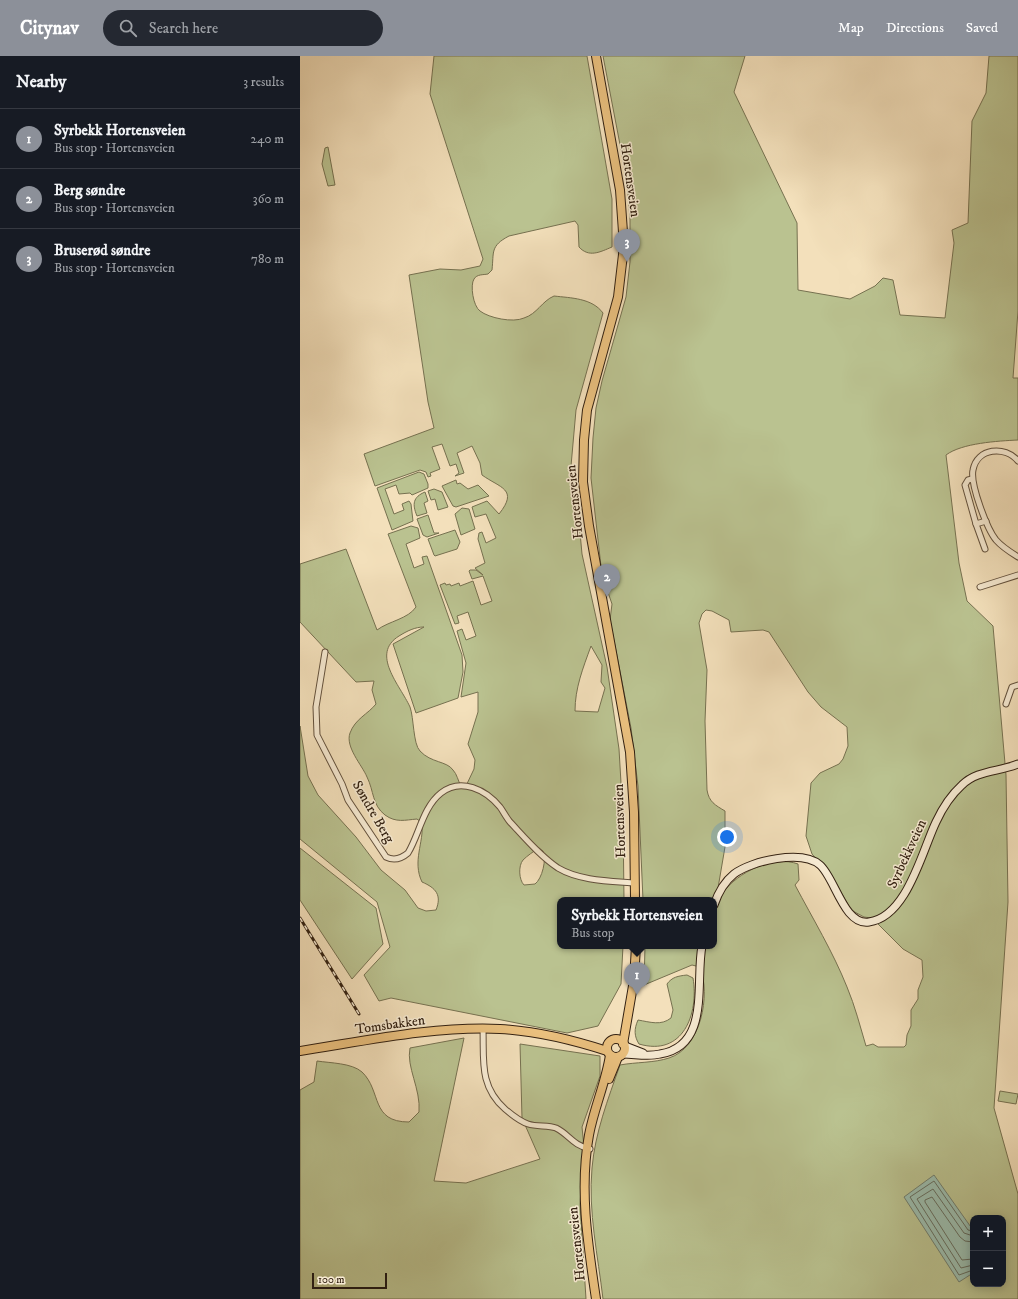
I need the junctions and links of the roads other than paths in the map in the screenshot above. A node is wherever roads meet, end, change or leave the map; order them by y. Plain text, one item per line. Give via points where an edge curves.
1 (596, 56) edge
2 (1018, 461) edge
3 (972, 479) junction
4 (986, 520) junction
5 (976, 524) junction
6 (985, 549) dead end
7 (1018, 557) edge
8 (1018, 575) edge
9 (980, 587) dead end
10 (325, 652) dead end
11 (1018, 685) edge
12 (1006, 704) dead end
13 (1018, 764) edge
14 (635, 883) junction
15 (635, 897) edge
16 (717, 898) edge
17 (636, 949) edge
18 (702, 949) edge
19 (627, 1018) junction
20 (483, 1029) junction
21 (610, 1047) junction
22 (622, 1050) junction
23 (300, 1051) edge
24 (589, 1148) junction
25 (596, 1299) edge

1 - 14 main road, Hortensveien via 619,183 624,246 618,297 587,410 583,482 630,752
2 - 3 street via 1012,454 1003,451 987,452 976,461
3 - 4 street
3 - 5 street via 965,485
4 - 5 street
4 - 7 street via 996,541
5 - 6 street
8 - 9 street
10 - 14 street, Søndre Berg via 315,720 317,736 348,800 386,857 391,860 403,858 414,843 418,829 433,802 441,793 457,785 474,787 492,798 508,820 548,861 560,869 580,877
11 - 12 street via 1012,687
13 - 16 main road, Syrbekkveien via 976,775 962,784 936,822 908,889 890,910 878,919 865,922 853,917 820,865 811,860 797,858 763,862 741,869 723,886
14 - 15 main road, Hortensveien
17 - 19 main road, Hortensveien via 634,980
18 - 22 main road via 698,1010 693,1028 686,1040 675,1049 662,1054 647,1055
19 - 21 main road, Hortensveien
19 - 22 main road, Hortensveien
20 - 21 main road, Tomsbakken via 528,1032
20 - 23 main road, Tomsbakken via 423,1033
20 - 24 street via 485,1080 496,1101 512,1116 523,1122 556,1128 578,1146
21 - 22 main road
21 - 22 main road via 619,1040
21 - 24 main road, Hortensveien via 594,1110
22 - 24 main road, Hortensveien via 614,1062
24 - 25 main road, Hortensveien via 585,1187 586,1222

